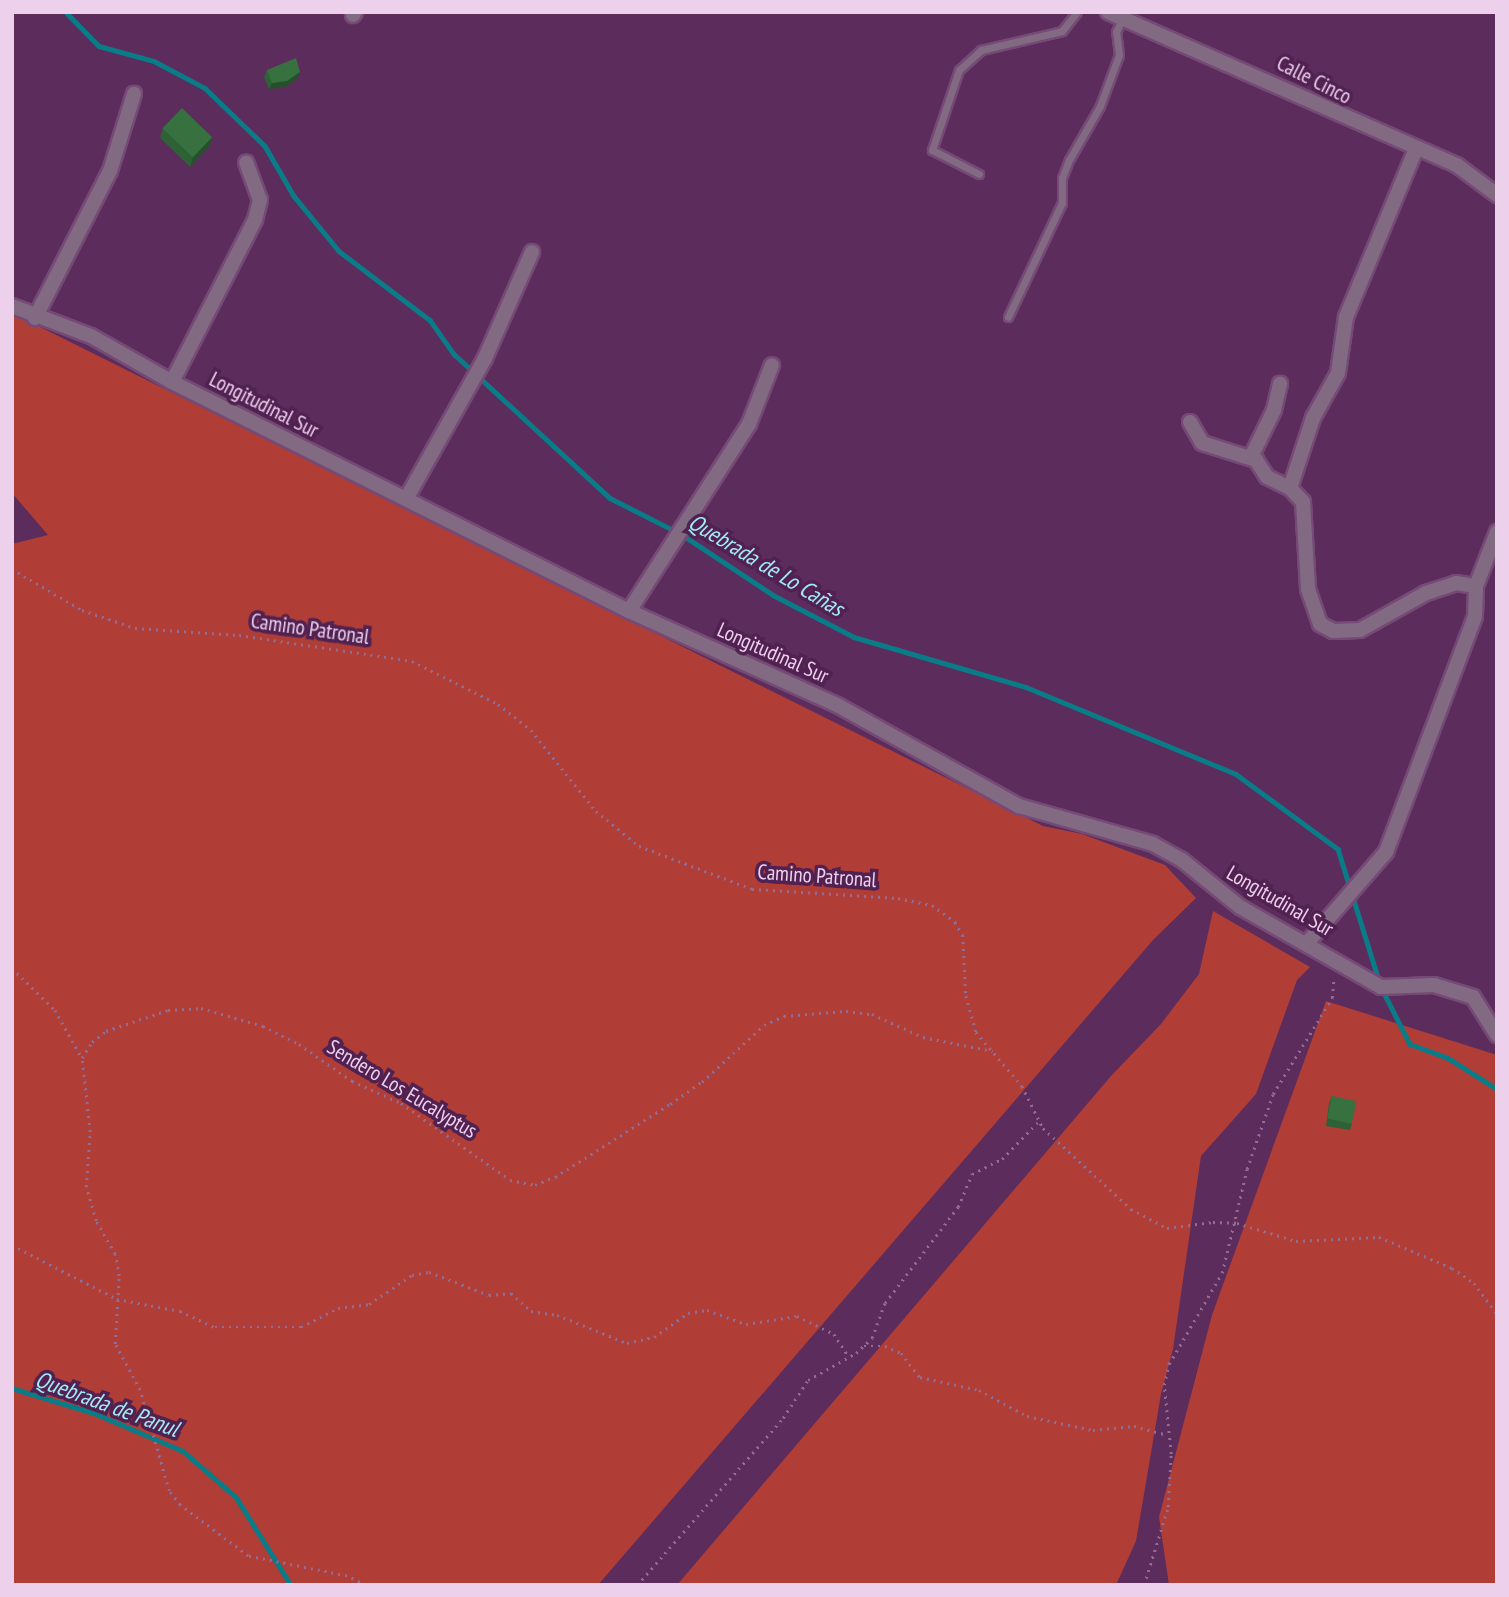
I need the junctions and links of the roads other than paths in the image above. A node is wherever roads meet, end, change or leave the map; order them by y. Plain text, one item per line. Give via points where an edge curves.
1 (1077, 12) edge
2 (1108, 12) edge
3 (1122, 19) junction
4 (134, 94) dead end
5 (1416, 149) junction
6 (246, 162) dead end
7 (979, 174) dead end
8 (1497, 195) edge
9 (533, 252) dead end
10 (12, 306) edge
11 (1008, 317) dead end
12 (35, 318) junction
13 (772, 365) dead end
14 (172, 382) junction
15 (1280, 384) dead end
16 (1190, 422) dead end
17 (1251, 457) junction
18 (1290, 488) junction
19 (406, 499) junction
20 (1497, 532) edge
21 (1476, 586) junction
22 (628, 611) junction
23 (1307, 943) junction
24 (1497, 1035) edge

1 - 7 lane via 1062,31 981,50 959,70 932,150
2 - 3 street, Calle Cinco
3 - 5 street, Calle Cinco
3 - 11 lane via 1116,32 1119,55 1100,106 1069,160 1062,178 1062,203
4 - 12 street via 110,171
5 - 8 street, Calle Cinco via 1458,166
5 - 18 street via 1346,317 1338,373 1312,418
6 - 14 street via 260,200 255,220
9 - 19 street via 485,358
10 - 12 street, Longitudinal Sur
12 - 14 street, Longitudinal Sur via 91,336
13 - 22 street via 749,424
14 - 19 street, Longitudinal Sur
15 - 17 street via 1274,410
16 - 17 street via 1202,443 1212,450
17 - 18 street via 1267,477
18 - 21 street via 1303,502 1308,589 1320,624 1334,631 1360,630 1426,593 1456,583
19 - 22 street, Longitudinal Sur
20 - 21 street
21 - 23 street via 1475,616 1386,852
22 - 23 street, Longitudinal Sur via 839,706 1019,806 1153,844 1240,907
23 - 24 street, Longitudinal Sur via 1381,987 1434,985 1474,997

